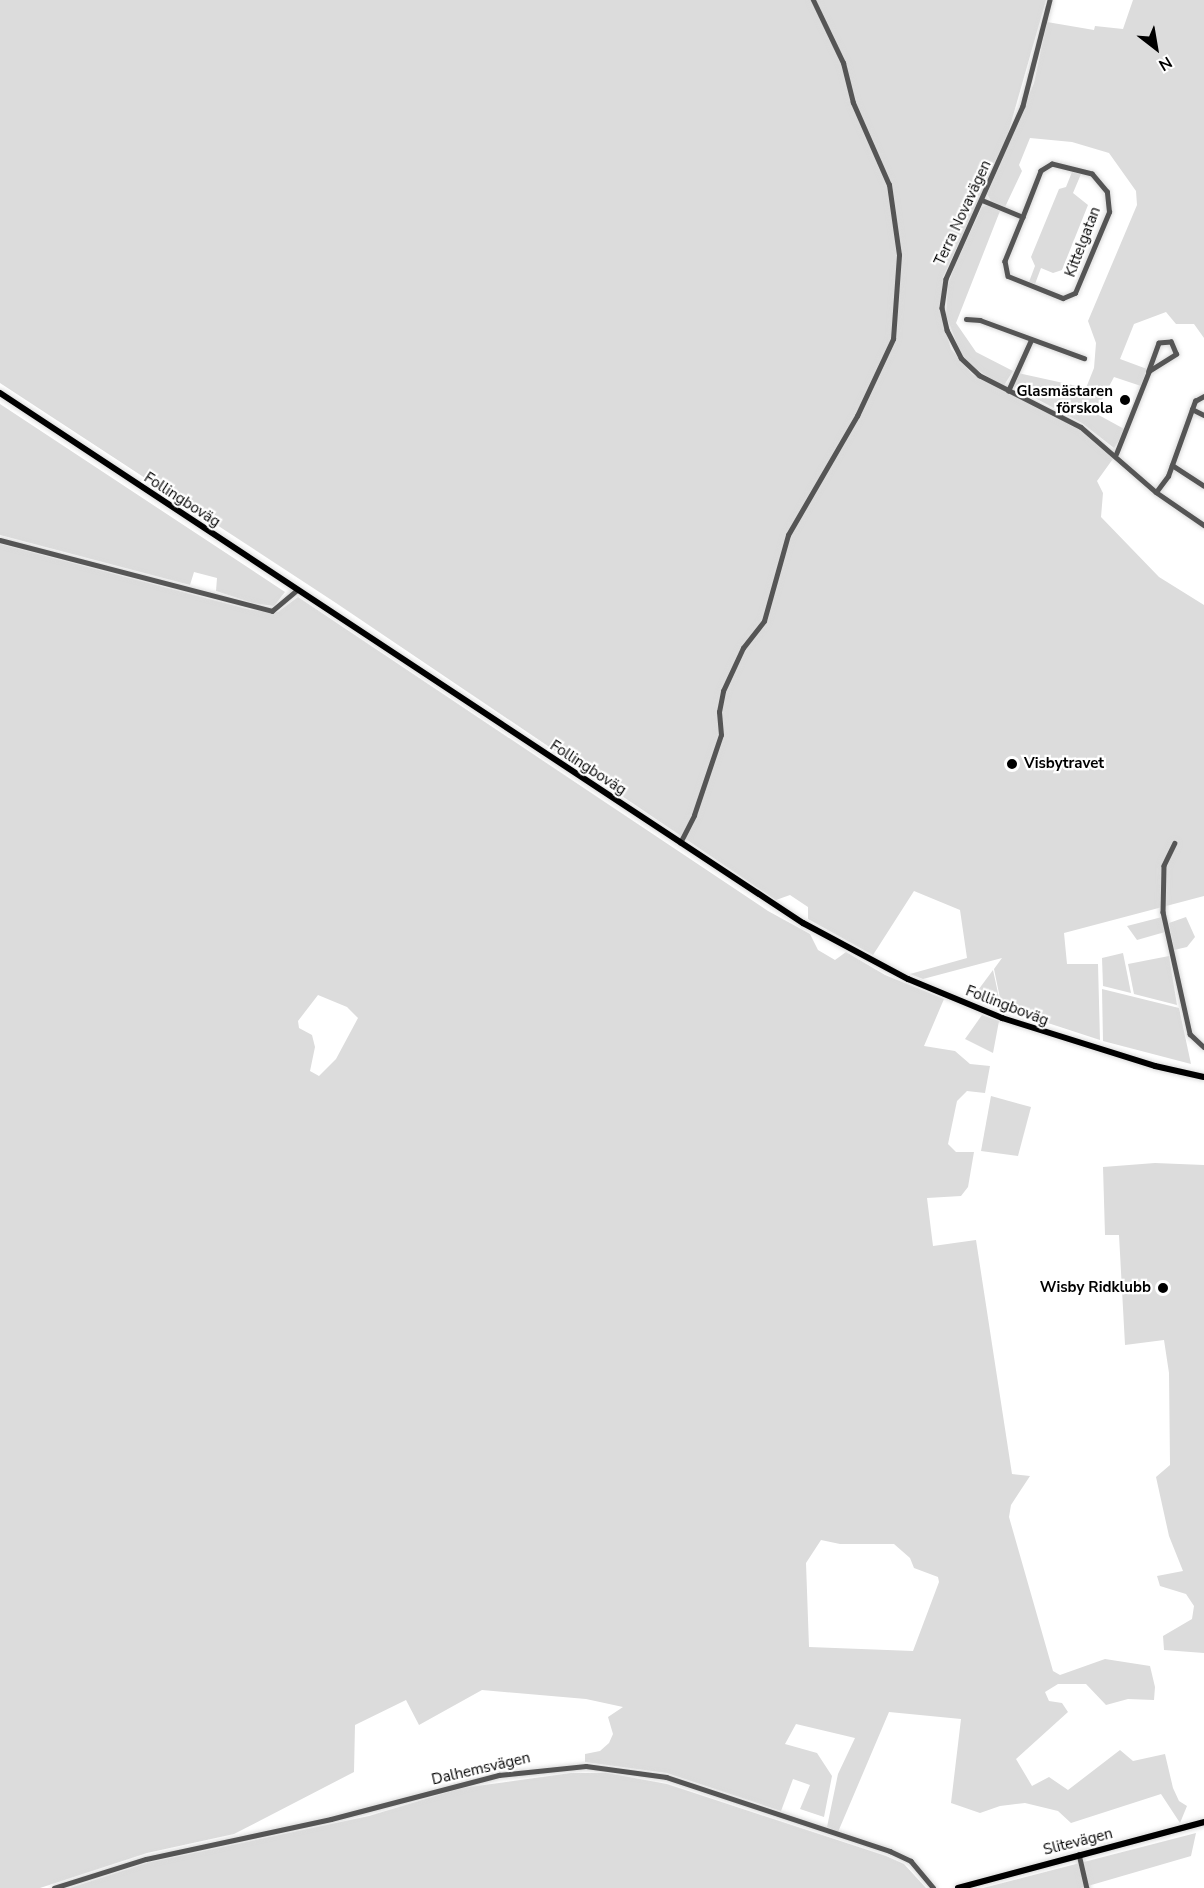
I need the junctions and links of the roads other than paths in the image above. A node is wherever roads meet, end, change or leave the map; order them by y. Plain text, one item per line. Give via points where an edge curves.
1 (813, 0) edge
2 (1050, 0) edge
3 (982, 200) junction
4 (1023, 217) junction
5 (966, 319) dead end
6 (1031, 340) junction
7 (1084, 358) dead end
8 (1149, 371) junction
9 (1008, 391) junction
10 (0, 393) edge
11 (1204, 396) edge
12 (1192, 409) junction
13 (1204, 415) edge
14 (1116, 454) junction
15 (1172, 465) junction
16 (1204, 486) edge
17 (1156, 492) junction
18 (1204, 525) edge
19 (0, 540) edge
20 (297, 590) junction
21 (680, 843) junction
22 (1175, 843) dead end
23 (1204, 1047) edge
24 (1204, 1077) edge
25 (1204, 1822) edge
26 (1079, 1854) junction
27 (54, 1888) edge
28 (934, 1888) edge
29 (958, 1888) edge
30 (1087, 1888) edge

1 - 21 street via 843,63 853,103 889,185 899,255 893,339 857,416 788,535 764,621 743,648 723,691 718,712 721,735 694,815
2 - 3 street, Terra Novavägen via 1023,106
3 - 4 street
3 - 9 street, Terra Novavägen via 946,279 944,319 961,358 979,375
4 - 4 street, Kittelgatan via 1005,261 1008,276 1058,297 1075,293 1109,212 1107,192 1092,174 1052,164 1041,171
5 - 6 street via 980,320
6 - 7 street
6 - 9 street
8 - 8 street via 1159,343 1171,342 1176,354
8 - 14 street
9 - 14 street, Terra Novavägen via 1059,413
10 - 20 main road, Follingboväg
11 - 12 street via 1195,401
12 - 13 street
12 - 15 street
14 - 17 street, Terra Novavägen
15 - 16 street
15 - 17 street
17 - 18 street, Terra Novavägen
19 - 20 street via 272,611
20 - 21 main road, Follingboväg
21 - 24 main road, Follingboväg via 782,911 908,979 1053,1036
22 - 23 street via 1164,866 1163,912 1190,1034
25 - 26 main road, Slitevägen
26 - 29 main road, Slitevägen
26 - 30 street
27 - 28 street, Dalhemsvägen via 146,1859 331,1819 499,1775 586,1766 666,1777 896,1853 923,1872

